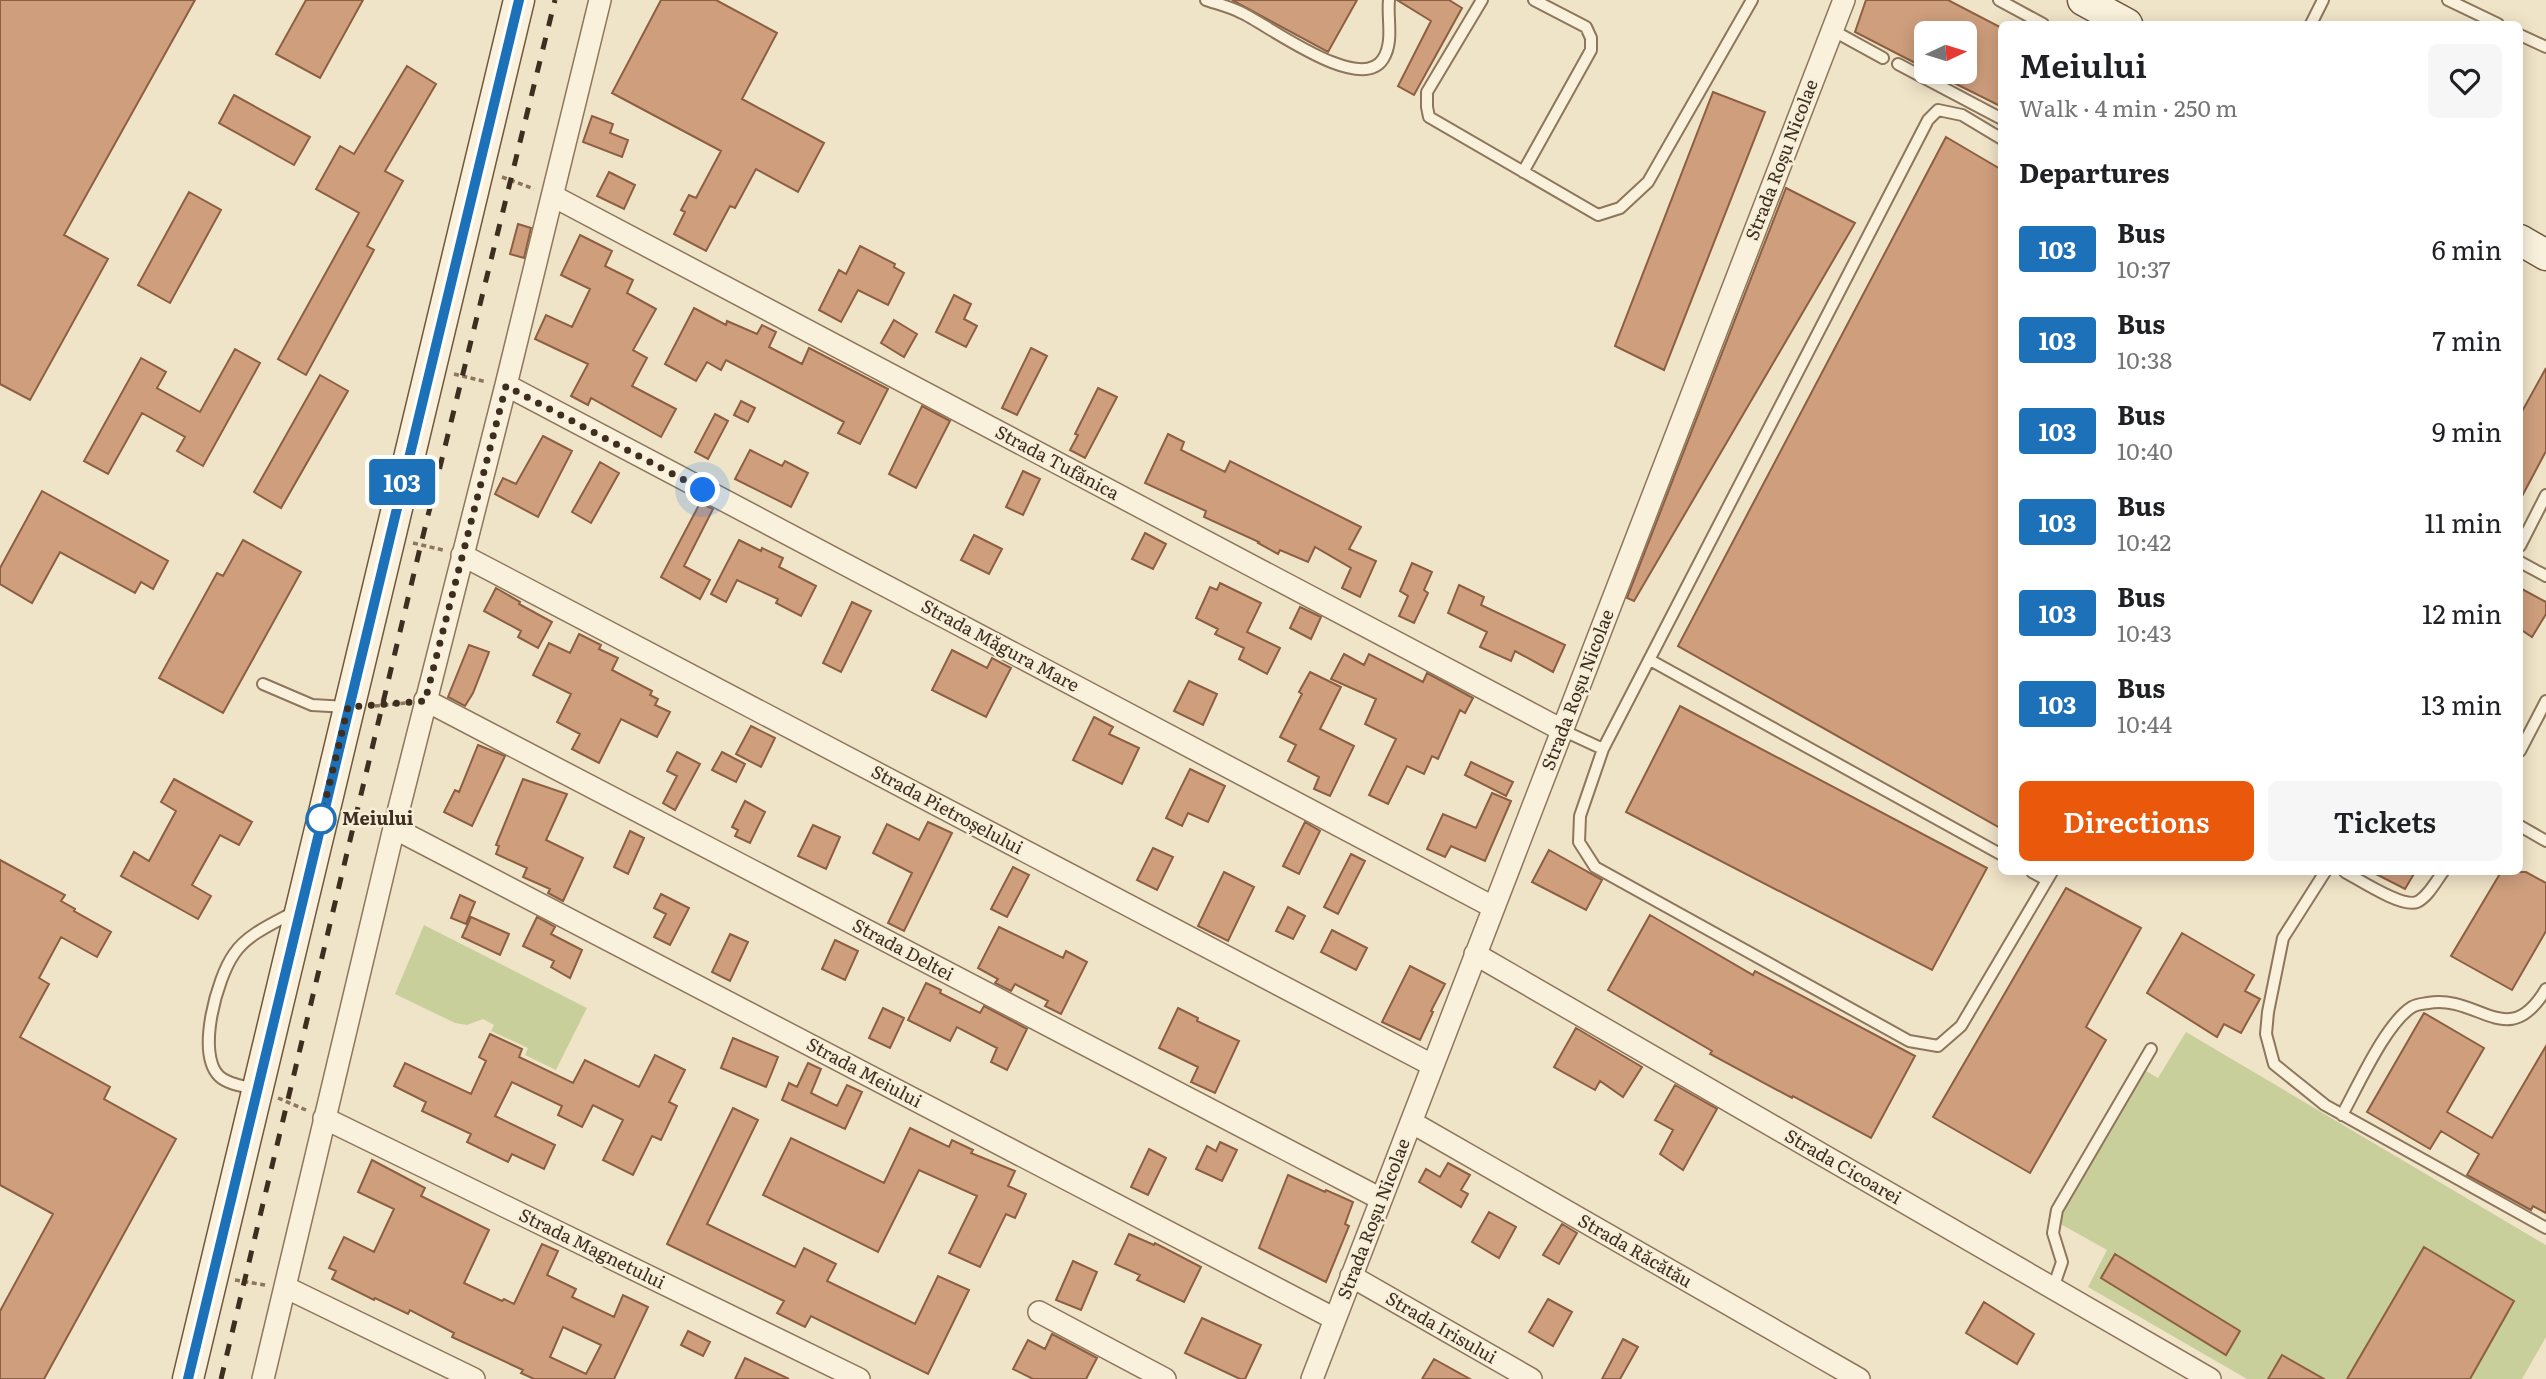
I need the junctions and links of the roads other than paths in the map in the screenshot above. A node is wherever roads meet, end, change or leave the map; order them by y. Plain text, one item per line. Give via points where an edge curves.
1 (519, 0) edge
2 (600, 0) edge
3 (1206, 0) edge
4 (1389, 0) edge
5 (1482, 0) edge
6 (1534, 0) edge
7 (1752, 0) edge
8 (1844, 0) edge
9 (1998, 0) edge
10 (2083, 0) edge
11 (2323, 0) edge
12 (2448, 0) edge
13 (2037, 21) edge
14 (2118, 21) edge
15 (2312, 21) edge
16 (2492, 21) edge
17 (1832, 30) junction
18 (2523, 36) edge
19 (2546, 47) edge
20 (1883, 58) dead end
21 (1898, 64) dead end
22 (1998, 117) edge
23 (1998, 137) edge
24 (1523, 172) junction
25 (552, 196) junction
26 (2523, 242) edge
27 (2546, 255) edge
28 (506, 386) junction
29 (2546, 495) edge
30 (2523, 540) edge
31 (462, 555) junction
32 (2523, 564) edge
33 (2546, 576) edge
34 (1650, 660) junction
35 (263, 684) dead end
36 (425, 701) junction
37 (2546, 701) edge
38 (348, 707) junction
39 (1562, 730) junction
40 (2523, 745) edge
41 (1603, 750) junction
42 (394, 828) junction
43 (2523, 828) edge
44 (2546, 841) edge
45 (1998, 853) edge
46 (2323, 875) edge
47 (2351, 875) edge
48 (2441, 875) edge
49 (2050, 876) edge
50 (1493, 907) junction
51 (300, 908) junction
52 (1475, 954) junction
53 (2546, 989) edge
54 (2151, 1049) dead end
55 (1433, 1065) junction
56 (257, 1090) junction
57 (2342, 1115) junction
58 (324, 1118) junction
59 (1411, 1122) junction
60 (1381, 1199) junction
61 (2546, 1228) edge
62 (1352, 1276) junction
63 (285, 1287) junction
64 (2053, 1288) junction
65 (1039, 1312) dead end
66 (1335, 1319) junction
67 (188, 1379) edge
68 (263, 1379) edge
69 (474, 1379) edge
70 (859, 1379) edge
71 (1165, 1379) edge
72 (1312, 1379) edge
73 (1531, 1379) edge
74 (1859, 1379) edge
75 (2210, 1379) edge

1 - 38 main road
2 - 25 street
3 - 4 lane via 1241,12 1329,62 1350,69 1381,62 1389,45
5 - 24 lane via 1427,92 1429,117
6 - 24 lane via 1586,27 1591,50
7 - 24 lane via 1648,183 1620,208 1598,215
8 - 17 street, Strada Roșu Nicolae
9 - 13 lane
10 - 14 main road
11 - 15 lane
12 - 16 lane
17 - 20 lane
17 - 39 street, Strada Roșu Nicolae
18 - 19 lane
21 - 22 lane
23 - 34 lane via 1962,115 1938,110 1928,120
25 - 28 street
25 - 39 street, Strada Tufănica
26 - 27 main road
28 - 31 street
28 - 50 street, Strada Măgura Mare
29 - 30 lane
31 - 36 street
31 - 55 street, Strada Pietroșelului
32 - 33 lane
34 - 41 lane
34 - 45 lane
35 - 38 lane via 312,705
36 - 42 street
36 - 60 street, Strada Deltei
37 - 40 lane
38 - 51 main road
39 - 41 lane
39 - 50 street, Strada Roșu Nicolae
41 - 49 lane via 1580,816 1579,842 1595,867 1909,1041 1938,1046 1961,1026
42 - 58 street
42 - 66 street, Strada Meiului
43 - 44 lane
46 - 57 lane via 2283,938 2266,1034 2274,1064
47 - 48 lane via 2411,903 2426,895
50 - 52 street, Strada Roșu Nicolae
51 - 56 main road
51 - 56 lane via 234,953 218,991 208,1035 209,1058 219,1076
52 - 55 street, Strada Roșu Nicolae
52 - 64 street, Strada Cicoarei
53 - 57 lane via 2537,1004 2513,1020 2499,1020 2456,1002 2415,1005 2398,1017
54 - 64 lane via 2057,1210 2053,1233 2062,1262
55 - 59 street, Strada Roșu Nicolae
56 - 67 main road
57 - 61 lane
58 - 63 street
58 - 70 street, Strada Magnetului
59 - 60 street, Strada Roșu Nicolae
59 - 74 street, Strada Răcătău
60 - 62 street, Strada Roșu Nicolae
62 - 66 street, Strada Roșu Nicolae
62 - 73 street, Strada Irisului
63 - 68 street
63 - 69 street
64 - 75 street, Strada Cicoarei
65 - 71 street
66 - 72 street, Strada Roșu Nicolae

